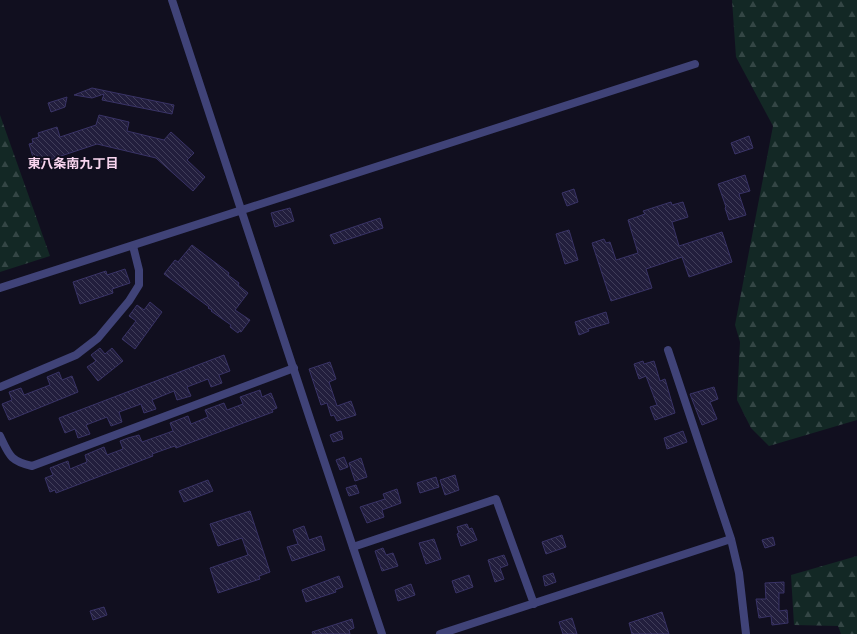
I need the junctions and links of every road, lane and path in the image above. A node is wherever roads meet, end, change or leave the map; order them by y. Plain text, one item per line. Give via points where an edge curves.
1 (172, 0) edge
2 (694, 64) dead end
3 (241, 211) junction
4 (133, 246) junction
5 (0, 288) edge
6 (668, 350) dead end
7 (294, 368) junction
8 (0, 386) edge
9 (0, 436) edge
10 (731, 539) junction
11 (353, 547) junction
12 (534, 604) junction
13 (382, 634) edge
14 (440, 634) edge
15 (746, 634) edge

1 - 3 street
2 - 3 street
3 - 4 street
3 - 7 street
4 - 5 street
4 - 8 street via 139,270 139,285 98,338 76,355
6 - 10 street
7 - 9 street via 32,466 19,463 8,455
7 - 11 street
10 - 12 street
10 - 15 street via 739,573
11 - 12 street via 496,499
11 - 13 street
12 - 14 street

